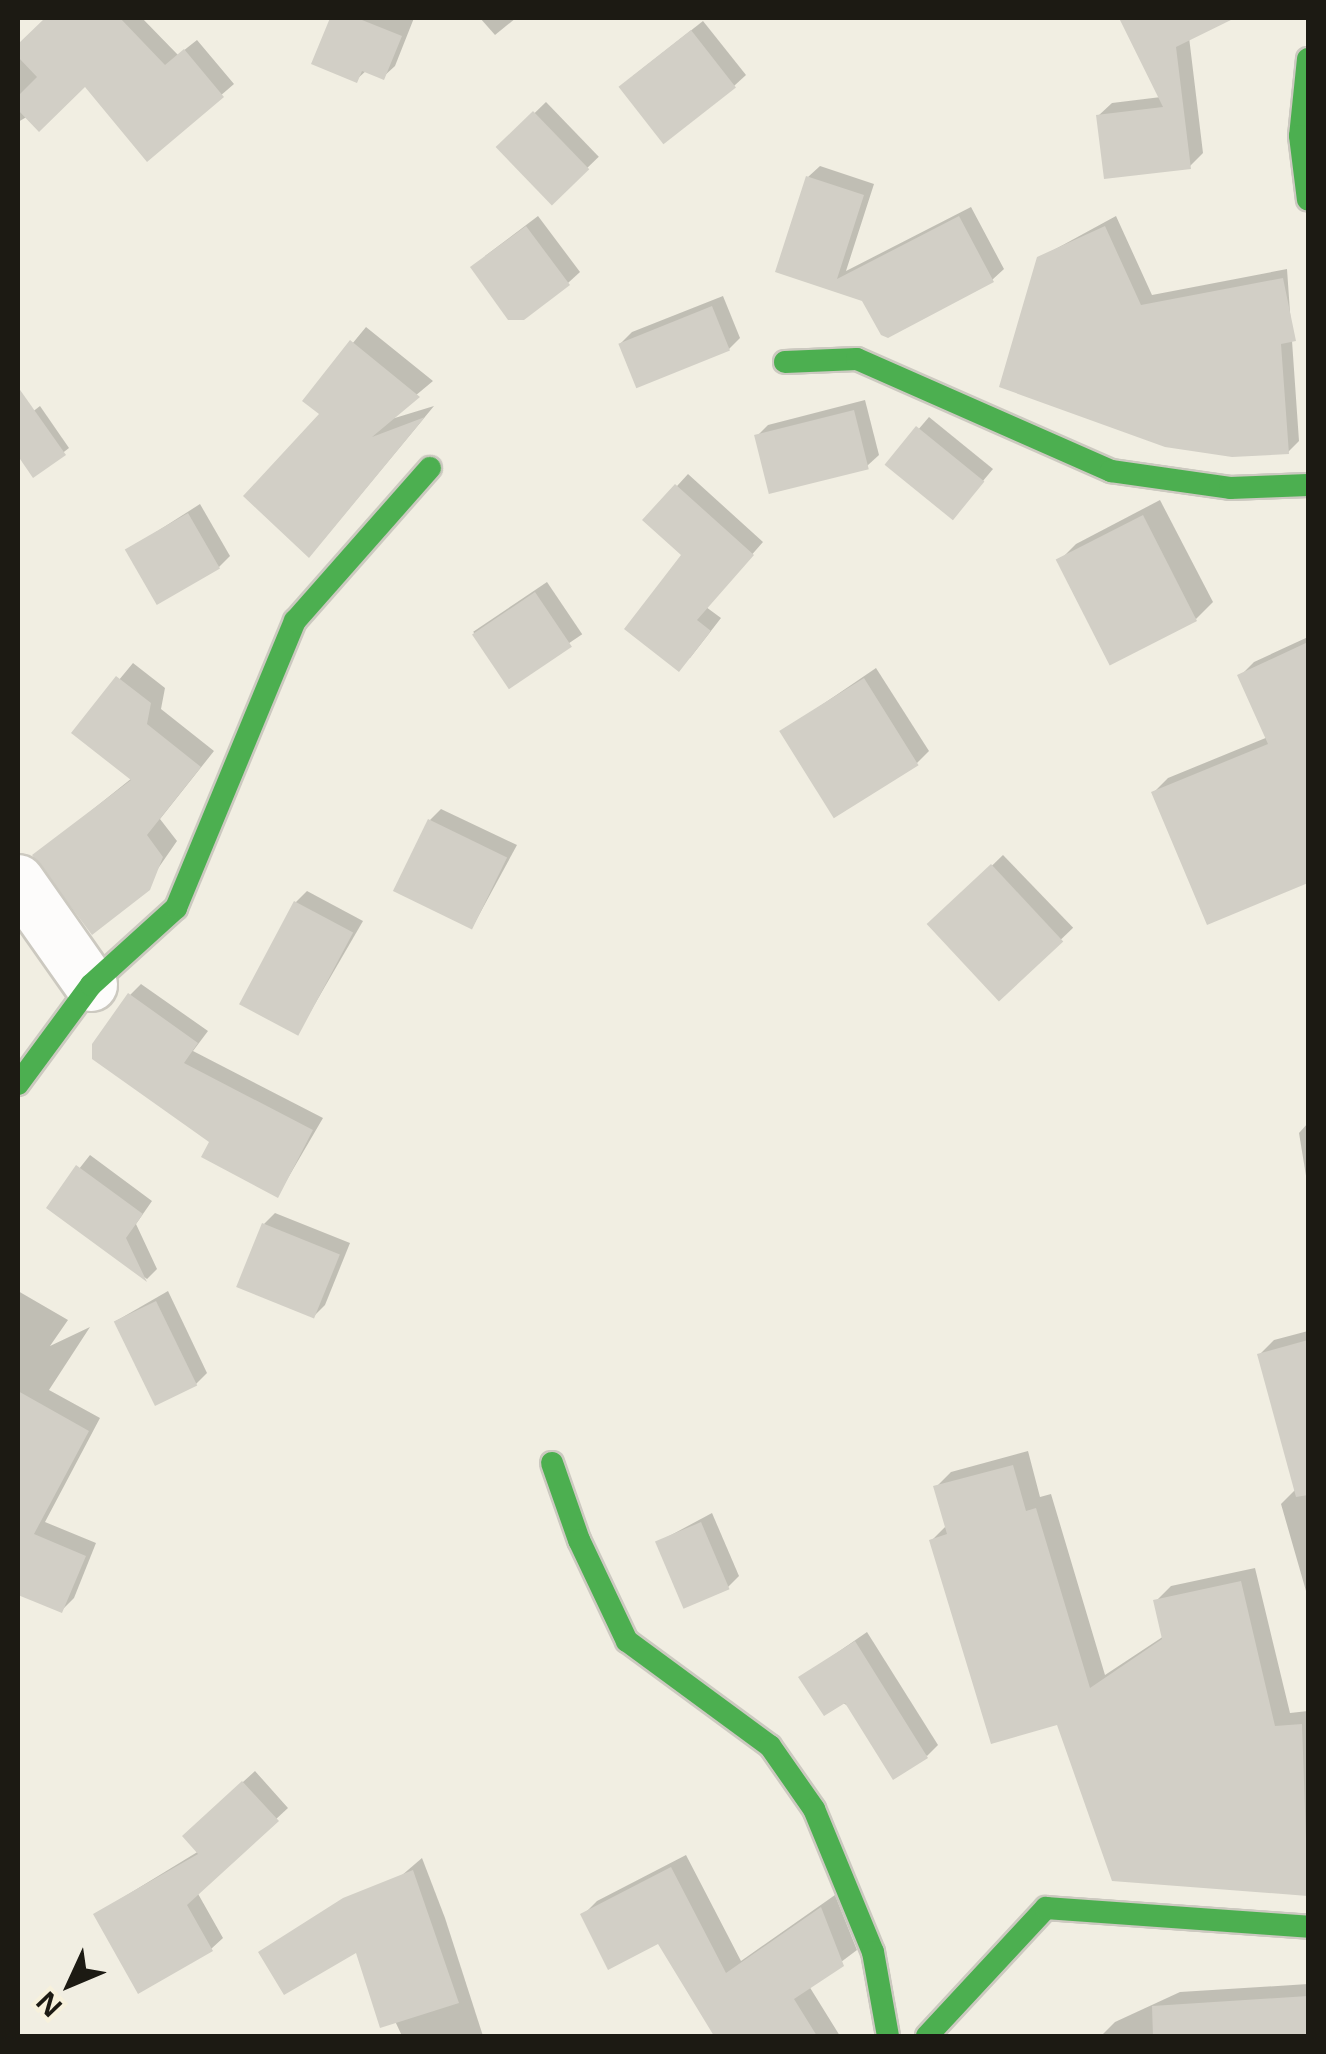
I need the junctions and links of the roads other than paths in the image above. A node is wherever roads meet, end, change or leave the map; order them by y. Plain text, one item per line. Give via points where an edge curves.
1 (1308, 60) edge
2 (1308, 200) edge
3 (785, 362) dead end
4 (430, 468) dead end
5 (1308, 485) edge
6 (18, 881) edge
7 (90, 985) junction
8 (18, 1084) edge
9 (552, 1463) dead end
10 (1308, 1927) edge
11 (888, 2036) edge
12 (928, 2036) edge

1 - 2 street via 1300,136
3 - 5 street via 857,358 1111,471 1230,488
4 - 7 street via 295,621 176,908
6 - 7 street
7 - 8 street
9 - 11 street via 578,1540 627,1642 770,1746 814,1809 873,1952
10 - 12 street via 1046,1908

